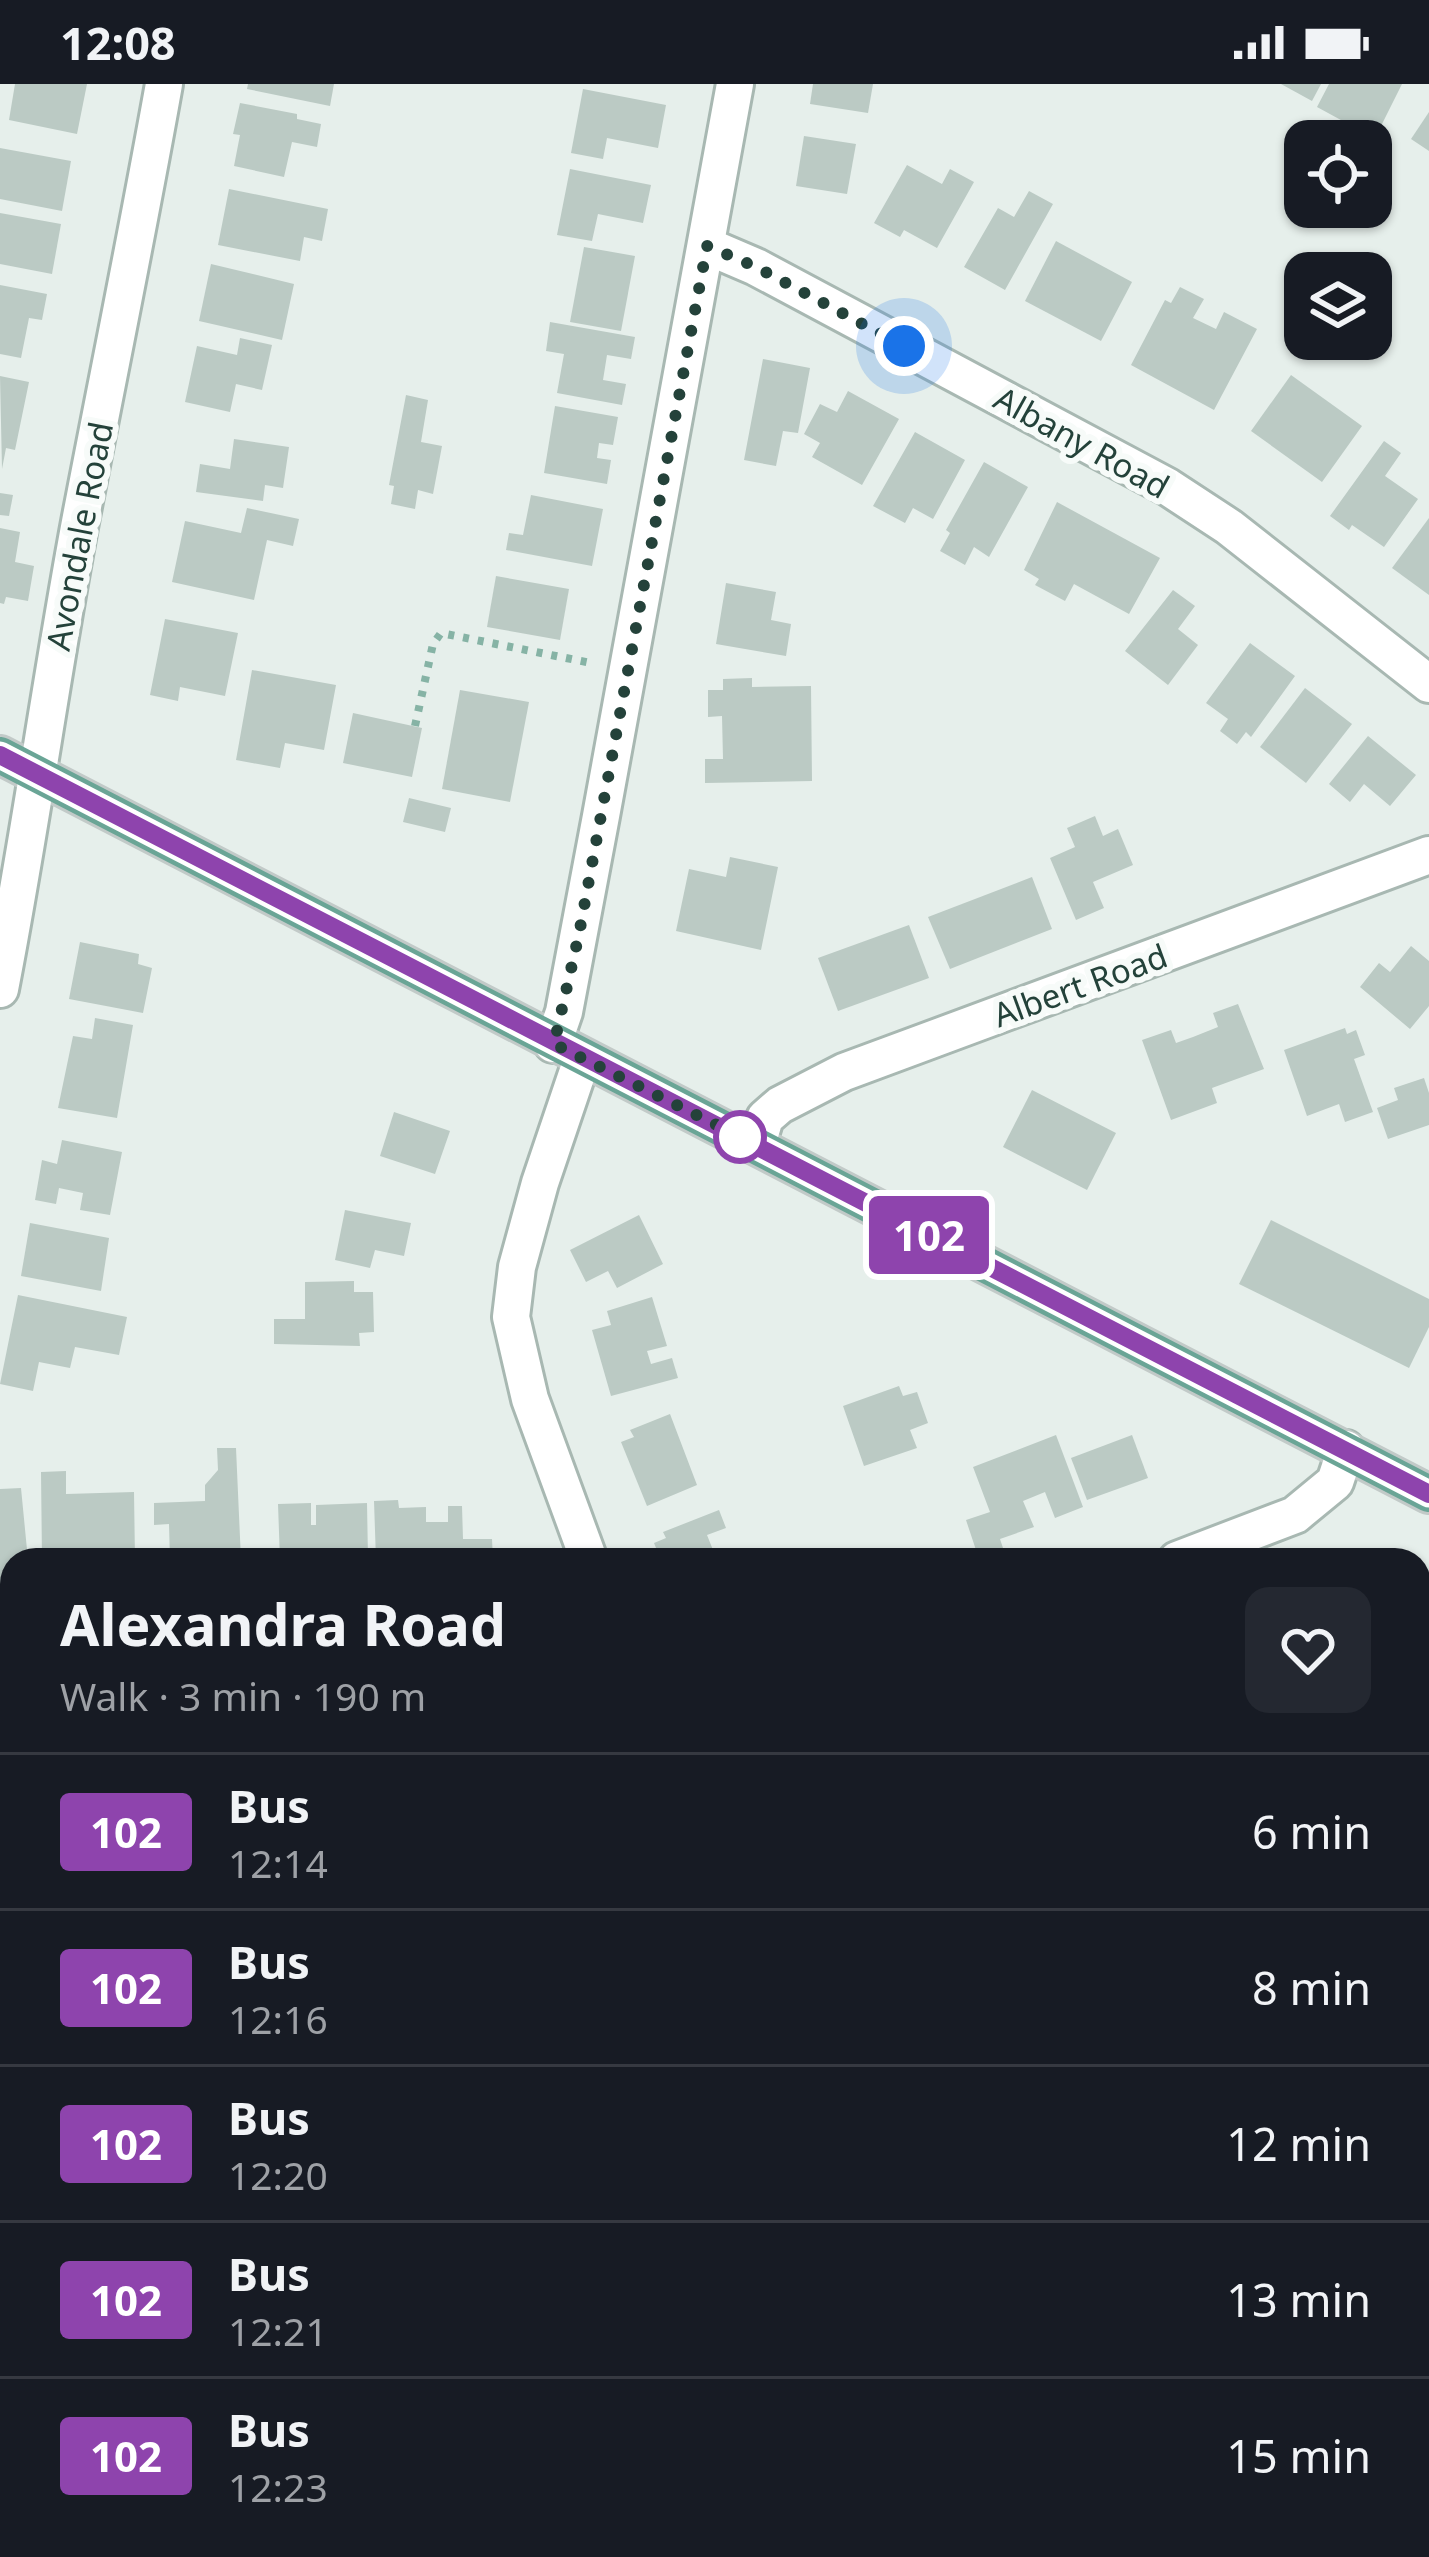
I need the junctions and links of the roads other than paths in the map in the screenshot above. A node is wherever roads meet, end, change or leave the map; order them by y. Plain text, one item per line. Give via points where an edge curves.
1 (164, 84) edge
2 (735, 84) edge
3 (707, 246) junction
4 (1429, 684) edge
5 (0, 755) edge
6 (35, 773) junction
7 (1429, 855) edge
8 (0, 989) edge
9 (568, 1052) junction
10 (757, 1145) junction
11 (1346, 1449) junction
12 (1429, 1494) edge
13 (585, 1548) edge
14 (1210, 1548) edge

1 - 6 street, Avondale Road
2 - 3 street
3 - 4 street, Albany Road via 1168,488
3 - 9 street via 564,1012
5 - 6 main road
6 - 8 street, Avondale Road
6 - 9 main road
7 - 10 street, Albert Road via 844,1072 780,1105 765,1118
9 - 10 main road
9 - 13 street via 511,1317 530,1399
10 - 11 main road
11 - 12 main road
11 - 14 street via 1335,1482 1309,1506

